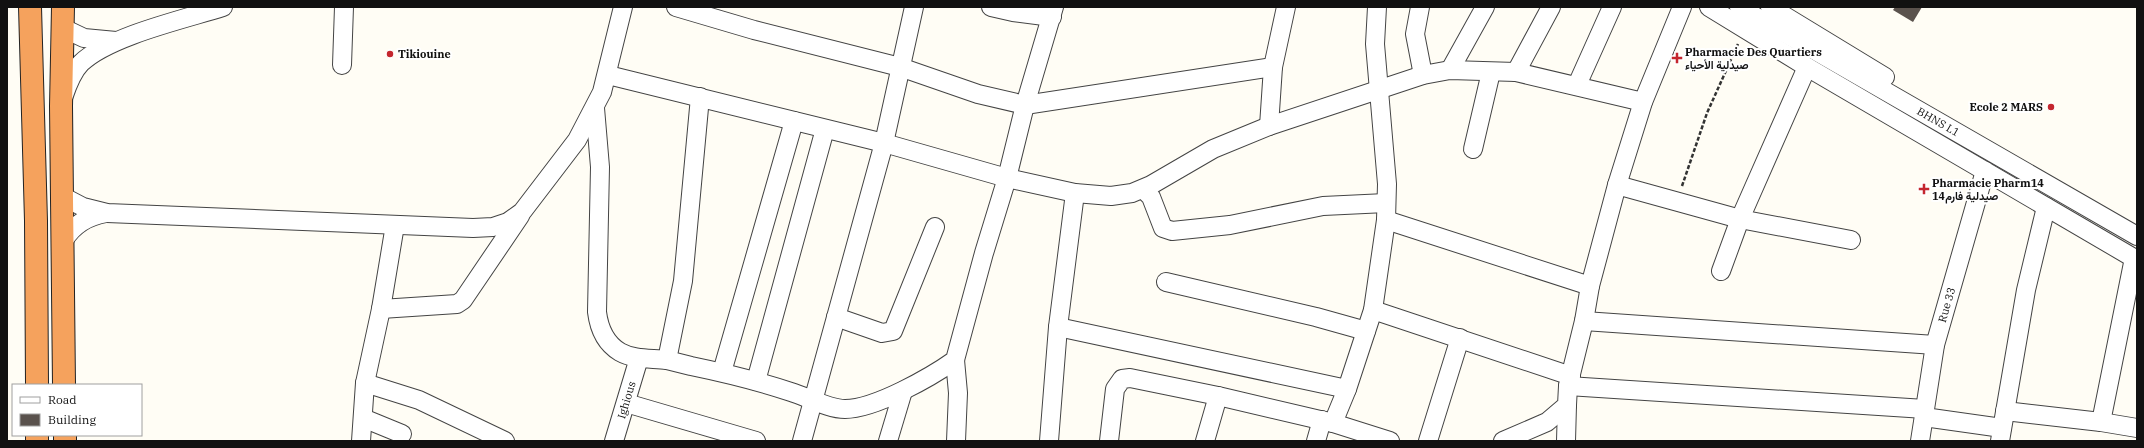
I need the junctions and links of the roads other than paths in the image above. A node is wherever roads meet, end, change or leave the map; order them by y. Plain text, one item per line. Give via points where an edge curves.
1 (30, 7) edge
2 (223, 7) edge
3 (344, 7) edge
4 (623, 7) edge
5 (676, 7) edge
6 (914, 7) edge
7 (991, 7) edge
8 (1286, 7) edge
9 (1377, 7) edge
10 (1420, 7) edge
11 (1485, 7) edge
12 (1551, 7) edge
13 (1612, 7) edge
14 (1682, 7) edge
15 (1709, 7) edge
16 (1739, 7) edge
17 (1752, 7) edge
18 (1770, 7) edge
19 (1053, 12) edge
20 (63, 18) edge
21 (118, 40) junction
22 (342, 65) dead end
23 (900, 67) junction
24 (1273, 67) junction
25 (1807, 67) junction
26 (1450, 70) junction
27 (1491, 72) junction
28 (1516, 72) junction
29 (608, 75) junction
30 (1423, 75) junction
31 (1577, 85) junction
32 (1380, 88) junction
33 (700, 97) junction
34 (1643, 102) junction
35 (1025, 105) junction
36 (61, 106) junction
37 (595, 108) junction
38 (794, 121) junction
39 (1269, 126) junction
40 (825, 129) junction
41 (884, 143) junction
42 (1473, 149) dead end
43 (1985, 172) junction
44 (1007, 178) junction
45 (1617, 185) junction
46 (1143, 188) junction
47 (1075, 193) junction
48 (62, 196) junction
49 (2046, 207) junction
50 (1386, 211) junction
51 (522, 212) junction
52 (107, 213) junction
53 (1740, 219) junction
54 (2137, 222) edge
55 (395, 225) junction
56 (936, 227) dead end
57 (2137, 231) edge
58 (2137, 236) edge
59 (64, 240) junction
60 (1851, 240) dead end
61 (2136, 259) edge
62 (1721, 271) dead end
63 (1166, 282) dead end
64 (1590, 286) junction
65 (381, 309) junction
66 (1373, 310) junction
67 (836, 317) junction
68 (1584, 321) junction
69 (1058, 327) junction
70 (1366, 331) junction
71 (1460, 338) junction
72 (1935, 345) junction
73 (639, 358) junction
74 (667, 360) junction
75 (955, 360) junction
76 (722, 372) junction
77 (756, 381) junction
78 (1570, 381) junction
79 (365, 383) junction
80 (37, 384) edge
81 (64, 384) edge
82 (1347, 389) junction
83 (903, 391) junction
84 (1218, 396) junction
85 (814, 399) junction
86 (626, 403) junction
87 (1568, 405) junction
88 (1924, 413) junction
89 (363, 418) junction
90 (1328, 422) junction
91 (2101, 422) junction
92 (2002, 427) edge
93 (2137, 428) edge
94 (402, 434) dead end
95 (734, 438) edge
96 (361, 441) edge
97 (504, 441) edge
98 (614, 441) edge
99 (756, 441) edge
100 (802, 441) edge
101 (888, 441) edge
102 (956, 441) edge
103 (1049, 441) edge
104 (1109, 441) edge
105 (1205, 441) edge
106 (1316, 441) edge
107 (1390, 441) edge
108 (1428, 441) edge
109 (1503, 441) edge
110 (1566, 441) edge
111 (1920, 441) edge

1 - 80 highway via 36,221
2 - 21 street
3 - 22 street
4 - 29 street
5 - 23 street via 754,30
6 - 23 street
7 - 19 street via 1013,12
8 - 24 street
9 - 32 street via 1375,44
10 - 30 street via 1415,34
11 - 26 street
12 - 28 street
13 - 31 street
14 - 34 street
15 - 25 street
16 - 58 street, BHNS L1
17 - 57 street, BHNS L1 via 2095,210
18 - 54 street via 1997,145
19 - 35 street
20 - 21 street via 84,38
20 - 36 highway
21 - 36 street via 102,47 81,63 66,88
23 - 35 street via 978,94
23 - 41 street
24 - 35 street
24 - 39 street
25 - 43 street
25 - 53 street
26 - 27 street
26 - 30 street
27 - 28 street
27 - 42 street
28 - 31 street
29 - 33 street
29 - 37 street
30 - 32 street
31 - 34 street
32 - 39 street
32 - 50 street via 1387,184
33 - 38 street
33 - 74 street via 683,281
34 - 45 street
35 - 44 street
36 - 48 highway
37 - 51 street via 578,140
37 - 73 street via 600,167 597,312 599,327 606,339 620,352
38 - 40 street
38 - 76 street
39 - 46 street via 1213,149
40 - 41 street
40 - 77 street
41 - 44 street
41 - 67 street
43 - 49 street
43 - 72 street, Rue 33
44 - 47 street
44 - 75 street
45 - 53 street
45 - 64 street
46 - 47 street via 1132,193 1111,196
46 - 50 street via 1153,202 1163,228 1172,231 1230,225 1323,206
47 - 69 street
48 - 52 street via 83,207
48 - 59 highway
49 - 61 street
49 - 92 street via 2026,290
50 - 64 street
50 - 66 street
51 - 55 street via 508,222 493,227
51 - 65 street via 463,300 457,304
52 - 55 street
52 - 59 street via 82,221
53 - 60 street
53 - 62 street
55 - 65 street
56 - 67 street via 893,331 882,333
59 - 81 highway
61 - 91 street
63 - 70 street
64 - 68 street
65 - 79 street
66 - 70 street
66 - 71 street
67 - 85 street
68 - 72 street
68 - 78 street
69 - 82 street
69 - 103 street
70 - 82 street
71 - 78 street
71 - 108 street
72 - 88 street, Rue 33
73 - 74 street
73 - 86 street, Ighious
74 - 76 street
75 - 83 street
75 - 102 street via 958,393
76 - 77 street
77 - 85 street
78 - 87 street
78 - 88 street
79 - 89 street
79 - 97 street via 419,400
82 - 90 street
83 - 85 street via 859,407 845,409 832,407
83 - 101 street
84 - 90 street
84 - 104 street via 1147,380 1122,379 1115,389
84 - 105 street
85 - 100 street
86 - 95 street
86 - 98 street, Ighious
87 - 109 street via 1547,422
87 - 110 street
88 - 92 street
88 - 111 street, Rue 33
89 - 94 street
89 - 96 street
90 - 106 street
90 - 107 street
91 - 92 street
91 - 93 street
95 - 99 street

